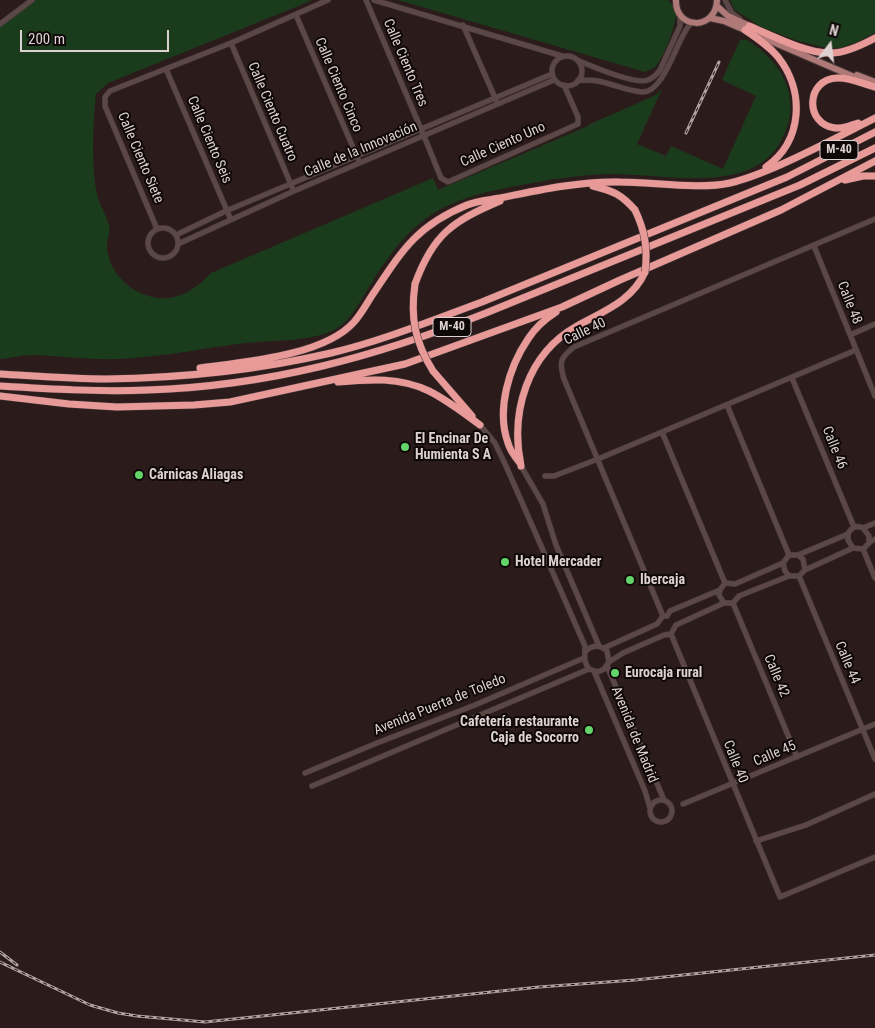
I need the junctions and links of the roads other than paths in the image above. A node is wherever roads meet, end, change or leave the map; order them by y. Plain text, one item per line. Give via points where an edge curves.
1 (32, 0) edge
2 (328, 0) edge
3 (366, 0) edge
4 (374, 0) edge
5 (676, 0) edge
6 (725, 0) edge
7 (717, 3) edge
8 (296, 15) junction
9 (680, 15) junction
10 (710, 18) junction
11 (691, 22) junction
12 (0, 24) edge
13 (463, 25) junction
14 (747, 28) junction
15 (875, 38) edge
16 (231, 43) junction
17 (562, 56) junction
18 (577, 60) junction
19 (166, 69) junction
20 (553, 77) junction
21 (578, 80) junction
22 (875, 82) edge
23 (564, 86) junction
24 (875, 87) edge
25 (495, 99) junction
26 (497, 105) junction
27 (875, 117) edge
28 (422, 130) junction
29 (875, 132) edge
30 (424, 136) junction
31 (875, 148) edge
32 (357, 157) junction
33 (875, 161) edge
34 (360, 163) junction
35 (754, 176) junction
36 (875, 176) edge
37 (832, 183) junction
38 (584, 184) junction
39 (291, 185) junction
40 (294, 191) junction
41 (517, 194) junction
42 (226, 211) junction
43 (875, 219) edge
44 (231, 220) junction
45 (157, 229) junction
46 (176, 235) junction
47 (178, 244) junction
48 (814, 246) junction
49 (562, 307) junction
50 (875, 324) edge
51 (850, 335) junction
52 (856, 350) junction
53 (0, 370) edge
54 (0, 374) edge
55 (69, 378) junction
56 (148, 378) junction
57 (792, 378) junction
58 (0, 386) edge
59 (296, 386) junction
60 (0, 396) edge
61 (875, 396) edge
62 (727, 405) junction
63 (480, 425) junction
64 (662, 432) junction
65 (598, 459) junction
66 (521, 466) junction
67 (546, 476) dead end
68 (875, 523) edge
69 (854, 527) junction
70 (863, 528) junction
71 (848, 534) junction
72 (872, 540) edge
73 (854, 548) junction
74 (863, 549) junction
75 (789, 555) junction
76 (798, 555) junction
77 (783, 563) junction
78 (805, 570) junction
79 (789, 576) junction
80 (799, 576) junction
81 (875, 578) edge
82 (725, 584) junction
83 (735, 584) junction
84 (720, 590) junction
85 (739, 596) junction
86 (724, 602) junction
87 (733, 603) junction
88 (670, 619) junction
89 (658, 624) junction
90 (667, 634) junction
91 (601, 647) junction
92 (584, 655) junction
93 (608, 664) junction
94 (591, 670) junction
95 (875, 724) edge
96 (863, 729) junction
97 (797, 757) junction
98 (875, 758) edge
99 (305, 773) dead end
100 (732, 784) junction
101 (312, 786) dead end
102 (875, 794) edge
103 (664, 800) junction
104 (683, 804) dead end
105 (650, 808) junction
106 (756, 841) junction
107 (875, 857) edge

1 - 12 street
2 - 8 street
3 - 28 street, Calle Ciento Tres
4 - 13 street
5 - 9 main road
6 - 14 street via 732,13
7 - 10 main road
7 - 14 main road via 728,16
8 - 16 street
8 - 32 street, Calle Ciento Cinco
9 - 11 main road
9 - 18 street via 680,26 660,70 647,81 632,80
10 - 11 main road
10 - 14 main road
11 - 21 street via 656,87 646,92 633,91 596,80
13 - 17 street
13 - 25 street
14 - 15 highway via 815,52 832,53 854,48
14 - 22 main road
14 - 24 main road
14 - 35 highway via 778,58 792,82 797,104 789,141 773,162
16 - 19 street
16 - 39 street, Calle Ciento Cuatro
17 - 18 street
17 - 20 street via 552,65
18 - 21 street via 582,72
19 - 42 street, Calle Ciento Seis
19 - 45 street, Calle Ciento Siete via 110,91 105,97 105,106
20 - 23 street
20 - 25 street, Calle de la Innovación
20 - 26 street, Calle de la Innovación
21 - 23 street
23 - 30 street, Calle Ciento Uno via 578,124 448,182 441,178
24 - 27 highway via 839,77 828,79 815,90 812,106 820,122 836,128
25 - 26 street
25 - 28 street, Calle de la Innovación
26 - 30 street, Calle de la Innovación
27 - 35 highway via 814,150
28 - 30 street, Calle Ciento Tres
28 - 32 street, Calle de la Innovación
29 - 56 highway, M-40 via 787,177 429,322 333,352 284,362
30 - 34 street, Calle de la Innovación
31 - 58 highway, M-40 via 800,184 486,313 370,354 287,375 206,386 104,391
32 - 34 street, Calle Ciento Cinco
32 - 39 street, Calle de la Innovación
33 - 37 highway
34 - 40 street, Calle de la Innovación
35 - 38 highway via 730,183 705,185
36 - 37 highway
37 - 49 highway via 781,210
38 - 41 highway
38 - 66 highway, bridge via 613,191 635,210 646,240 645,272 629,297 558,339 540,359 525,388 518,418 517,445
39 - 40 street, Calle Ciento Cuatro
39 - 42 street, Calle de la Innovación
40 - 44 street, Calle de la Innovación
41 - 56 highway via 469,204 416,234 354,322 329,341 301,351
41 - 63 highway, bridge via 455,224 437,240 424,261 412,305 415,331 423,356
42 - 44 street, Calle Ciento Seis
42 - 46 street, Calle de la Innovación
43 - 48 street, Calle 40
44 - 47 street, Calle de la Innovación
45 - 46 street via 168,228
45 - 47 street via 148,241 154,255 169,256
46 - 47 street
48 - 51 street, Calle 48
48 - 65 street, Calle 40 via 574,347 564,355 560,365 564,379
49 - 59 highway via 405,364
49 - 66 highway via 543,321 528,339 509,380 504,424 507,443
50 - 51 street
51 - 52 street, Calle 48
52 - 57 street
52 - 61 street, Calle 48
53 - 55 highway
54 - 55 highway, M-40
55 - 56 highway, M-40
57 - 62 street
57 - 69 street, Calle 46
59 - 60 highway via 230,402 194,406 69,404
59 - 63 highway via 369,379 398,381 429,391
62 - 64 street
62 - 75 street
63 - 92 street via 495,443 506,466 585,646
64 - 65 street
64 - 82 street
65 - 67 street
65 - 88 street, Calle 40
66 - 91 street via 543,504 556,545
68 - 70 street
69 - 70 street
69 - 71 street
70 - 72 street
71 - 73 street
71 - 76 street
72 - 74 street
73 - 74 street
73 - 78 street
74 - 81 street
75 - 76 street
75 - 77 street
76 - 78 street via 803,559
77 - 79 street
77 - 83 street
78 - 80 street
79 - 80 street
79 - 85 street
80 - 96 street, Calle 44
82 - 83 street
82 - 84 street
83 - 85 street
84 - 86 street via 719,595
84 - 88 street via 670,611
85 - 87 street
86 - 87 street
86 - 88 street
87 - 97 street, Calle 42
88 - 89 street
88 - 90 street
89 - 90 street, Calle 40 via 658,629
89 - 91 street
90 - 93 street via 623,653
90 - 100 street, Calle 40
91 - 92 street via 592,646
91 - 93 street via 609,657
92 - 94 street via 585,664
92 - 99 street, Avenida Puerta de Toledo via 474,705
93 - 94 street via 604,669
93 - 103 street, Avenida de Madrid
94 - 101 street, Avenida Puerta de Toledo
94 - 105 street, Avenida de Madrid
95 - 96 street, Calle 45
96 - 97 street, Calle 45
96 - 98 street, Calle 44
97 - 100 street, Calle 45
100 - 104 street, Calle 45
100 - 106 street, Calle 40
102 - 106 street via 806,825
103 - 105 street via 657,800
103 - 105 street via 670,805 670,819 659,823 650,816
106 - 107 street, Calle 40 via 780,897

